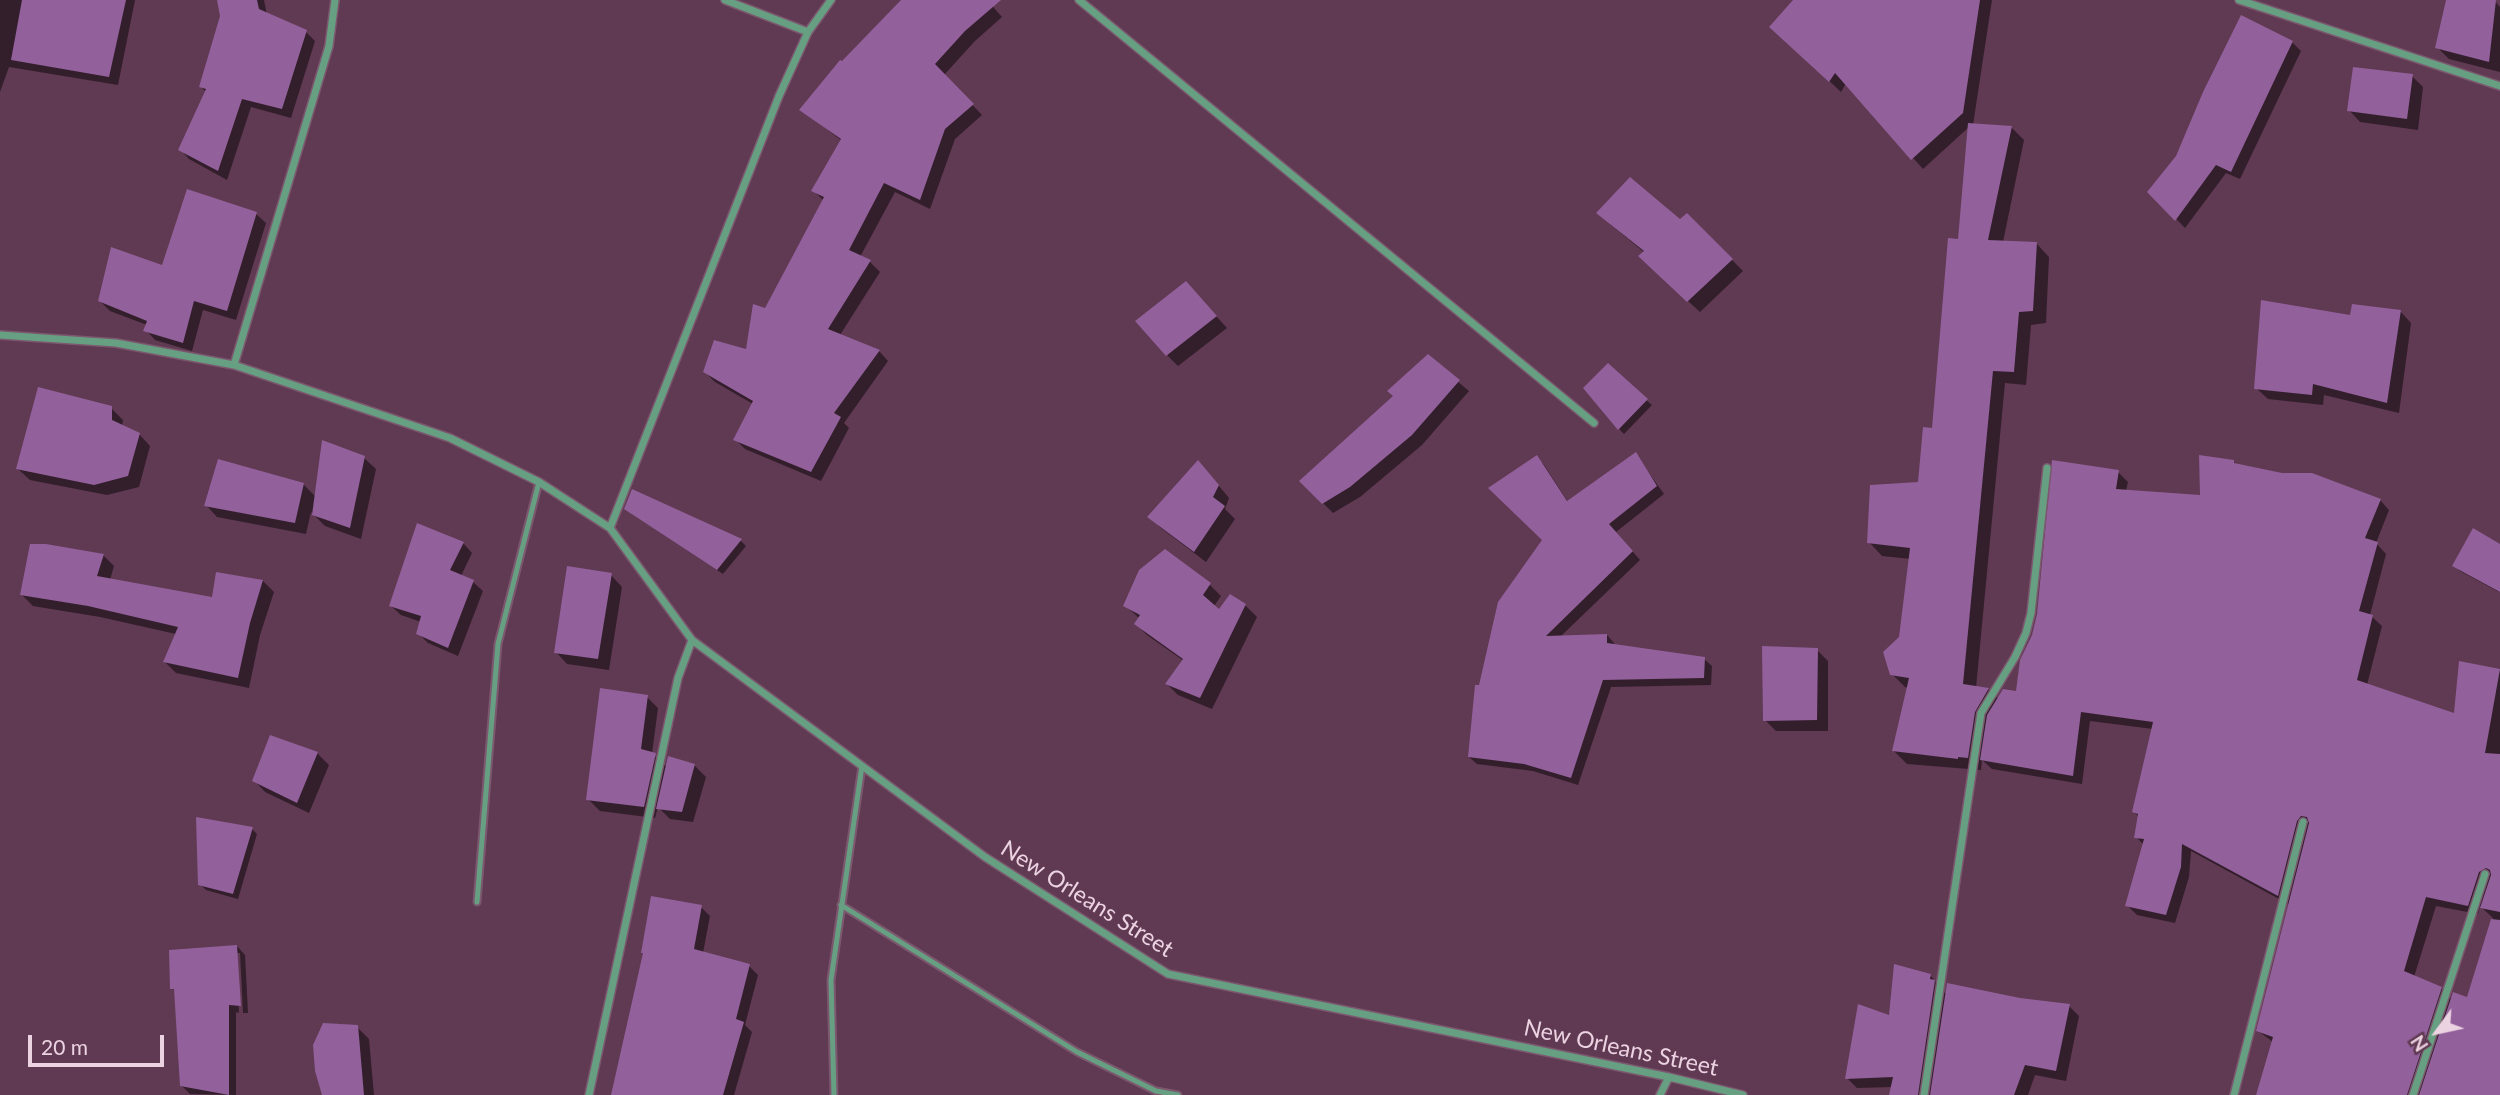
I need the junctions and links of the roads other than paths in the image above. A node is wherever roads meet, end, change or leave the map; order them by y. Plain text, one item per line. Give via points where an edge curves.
1 (335, 0) edge
2 (725, 0) edge
3 (831, 0) edge
4 (1079, 0) edge
5 (2239, 0) edge
6 (808, 33) junction
7 (2500, 86) edge
8 (0, 335) edge
9 (234, 365) junction
10 (1594, 423) dead end
11 (2047, 468) dead end
12 (539, 482) junction
13 (610, 528) junction
14 (692, 640) junction
15 (862, 765) junction
16 (2303, 822) dead end
17 (2485, 874) dead end
18 (477, 902) dead end
19 (841, 905) junction
20 (1669, 1077) junction
21 (1155, 1093) edge
22 (589, 1095) edge
23 (834, 1095) edge
24 (1178, 1095) edge
25 (1660, 1095) edge
26 (1739, 1095) edge
27 (1924, 1095) edge
28 (2234, 1095) edge
29 (2413, 1095) edge

1 - 9 street via 329,46
2 - 6 street
3 - 6 street
4 - 10 street
5 - 7 street
6 - 13 street via 779,96
8 - 9 street via 116,344
9 - 12 street via 450,438
11 - 27 street via 2026,633 1981,713
12 - 13 street
12 - 18 lane via 498,643
13 - 14 street, New Orleans Street
14 - 15 street, New Orleans Street
14 - 22 street via 678,678
15 - 19 lane
15 - 20 street, New Orleans Street via 985,858 1168,974
16 - 28 street
17 - 29 street
19 - 21 lane via 1077,1052
19 - 23 lane via 831,980
20 - 25 street
20 - 26 street, New Orleans Street
21 - 24 lane

